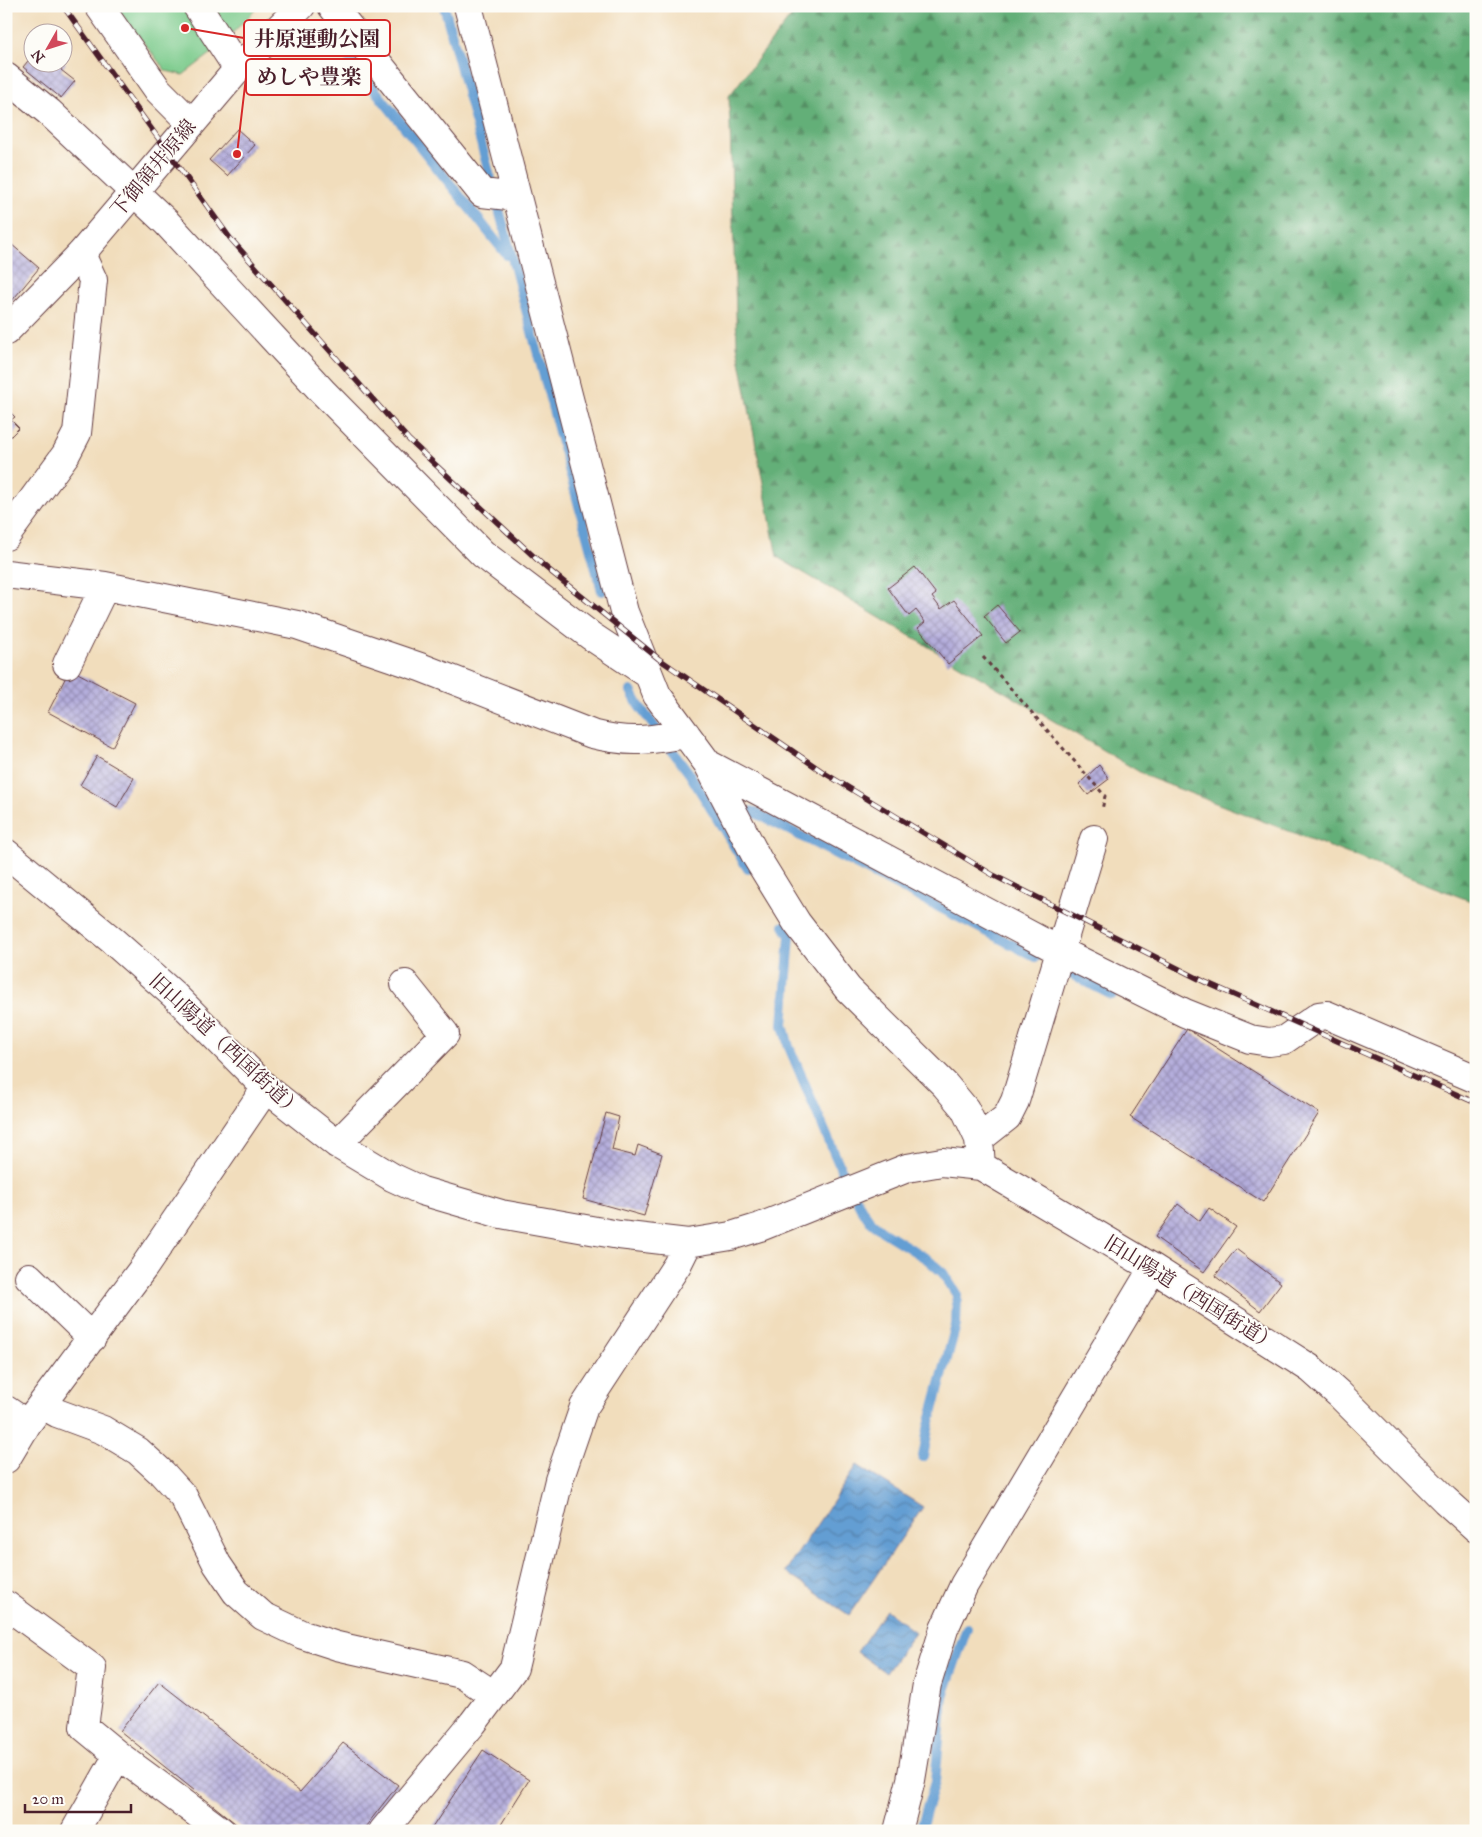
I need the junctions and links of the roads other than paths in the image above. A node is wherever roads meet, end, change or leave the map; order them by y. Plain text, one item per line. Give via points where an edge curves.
1 (99, 6) edge
2 (197, 6) edge
3 (301, 6) edge
4 (332, 6) edge
5 (468, 6) edge
6 (238, 69) junction
7 (6, 77) edge
8 (191, 123) junction
9 (135, 191) junction
10 (501, 195) junction
11 (81, 254) junction
12 (6, 331) edge
13 (6, 536) edge
14 (6, 574) edge
15 (105, 586) junction
16 (67, 664) dead end
17 (648, 674) junction
18 (670, 736) junction
19 (708, 764) junction
20 (1094, 839) dead end
21 (6, 853) edge
22 (1060, 951) junction
23 (405, 984) dead end
24 (1476, 1079) edge
25 (266, 1088) junction
26 (979, 1139) junction
27 (337, 1144) junction
28 (981, 1166) junction
29 (688, 1243) junction
30 (1153, 1268) junction
31 (29, 1277) dead end
32 (92, 1338) junction
33 (25, 1413) edge
34 (6, 1459) edge
35 (1476, 1528) edge
36 (6, 1605) edge
37 (494, 1695) junction
38 (118, 1754) junction
39 (75, 1831) edge
40 (221, 1831) edge
41 (383, 1831) edge
42 (898, 1831) edge

1 - 8 street via 158,90
2 - 6 street
3 - 6 street, 下御領井原線
4 - 10 street
5 - 10 street
6 - 8 street, 下御領井原線
7 - 9 street
8 - 9 street, 下御領井原線
9 - 11 street, 下御領井原線
9 - 17 street via 322,391 482,554 591,636
10 - 17 street via 624,612
11 - 12 street, 下御領井原線
11 - 13 street via 93,280 77,433 66,454
14 - 15 street
15 - 16 street
15 - 18 street via 297,625 420,666 592,734 616,740
17 - 18 street
18 - 19 street
19 - 22 street
19 - 26 street via 757,858 797,923 848,989 945,1085 965,1110
20 - 22 street
21 - 25 street, 旧山陽道（西国街道） via 174,995
22 - 24 street via 1185,1013 1250,1039 1284,1040 1319,1016 1327,1015
22 - 26 street via 1015,1101 1007,1117
23 - 27 street via 445,1034
25 - 27 street, 旧山陽道（西国街道）
25 - 32 street
26 - 28 street
27 - 29 street, 旧山陽道（西国街道） via 422,1191 501,1214 619,1235
28 - 29 street, 旧山陽道（西国街道） via 942,1162 907,1168 760,1227
28 - 30 street, 旧山陽道（西国街道）
29 - 37 street via 584,1407 560,1480 514,1668
30 - 35 street, 旧山陽道（西国街道） via 1311,1369
30 - 42 street via 964,1585 944,1629 927,1684 911,1780
31 - 32 street
32 - 33 street
33 - 34 street
33 - 37 street via 57,1413 103,1430 138,1451 182,1496 217,1564 236,1592 263,1616 303,1635 337,1646 462,1674
36 - 38 street via 92,1668 84,1727
37 - 41 street
38 - 39 street
38 - 40 street

